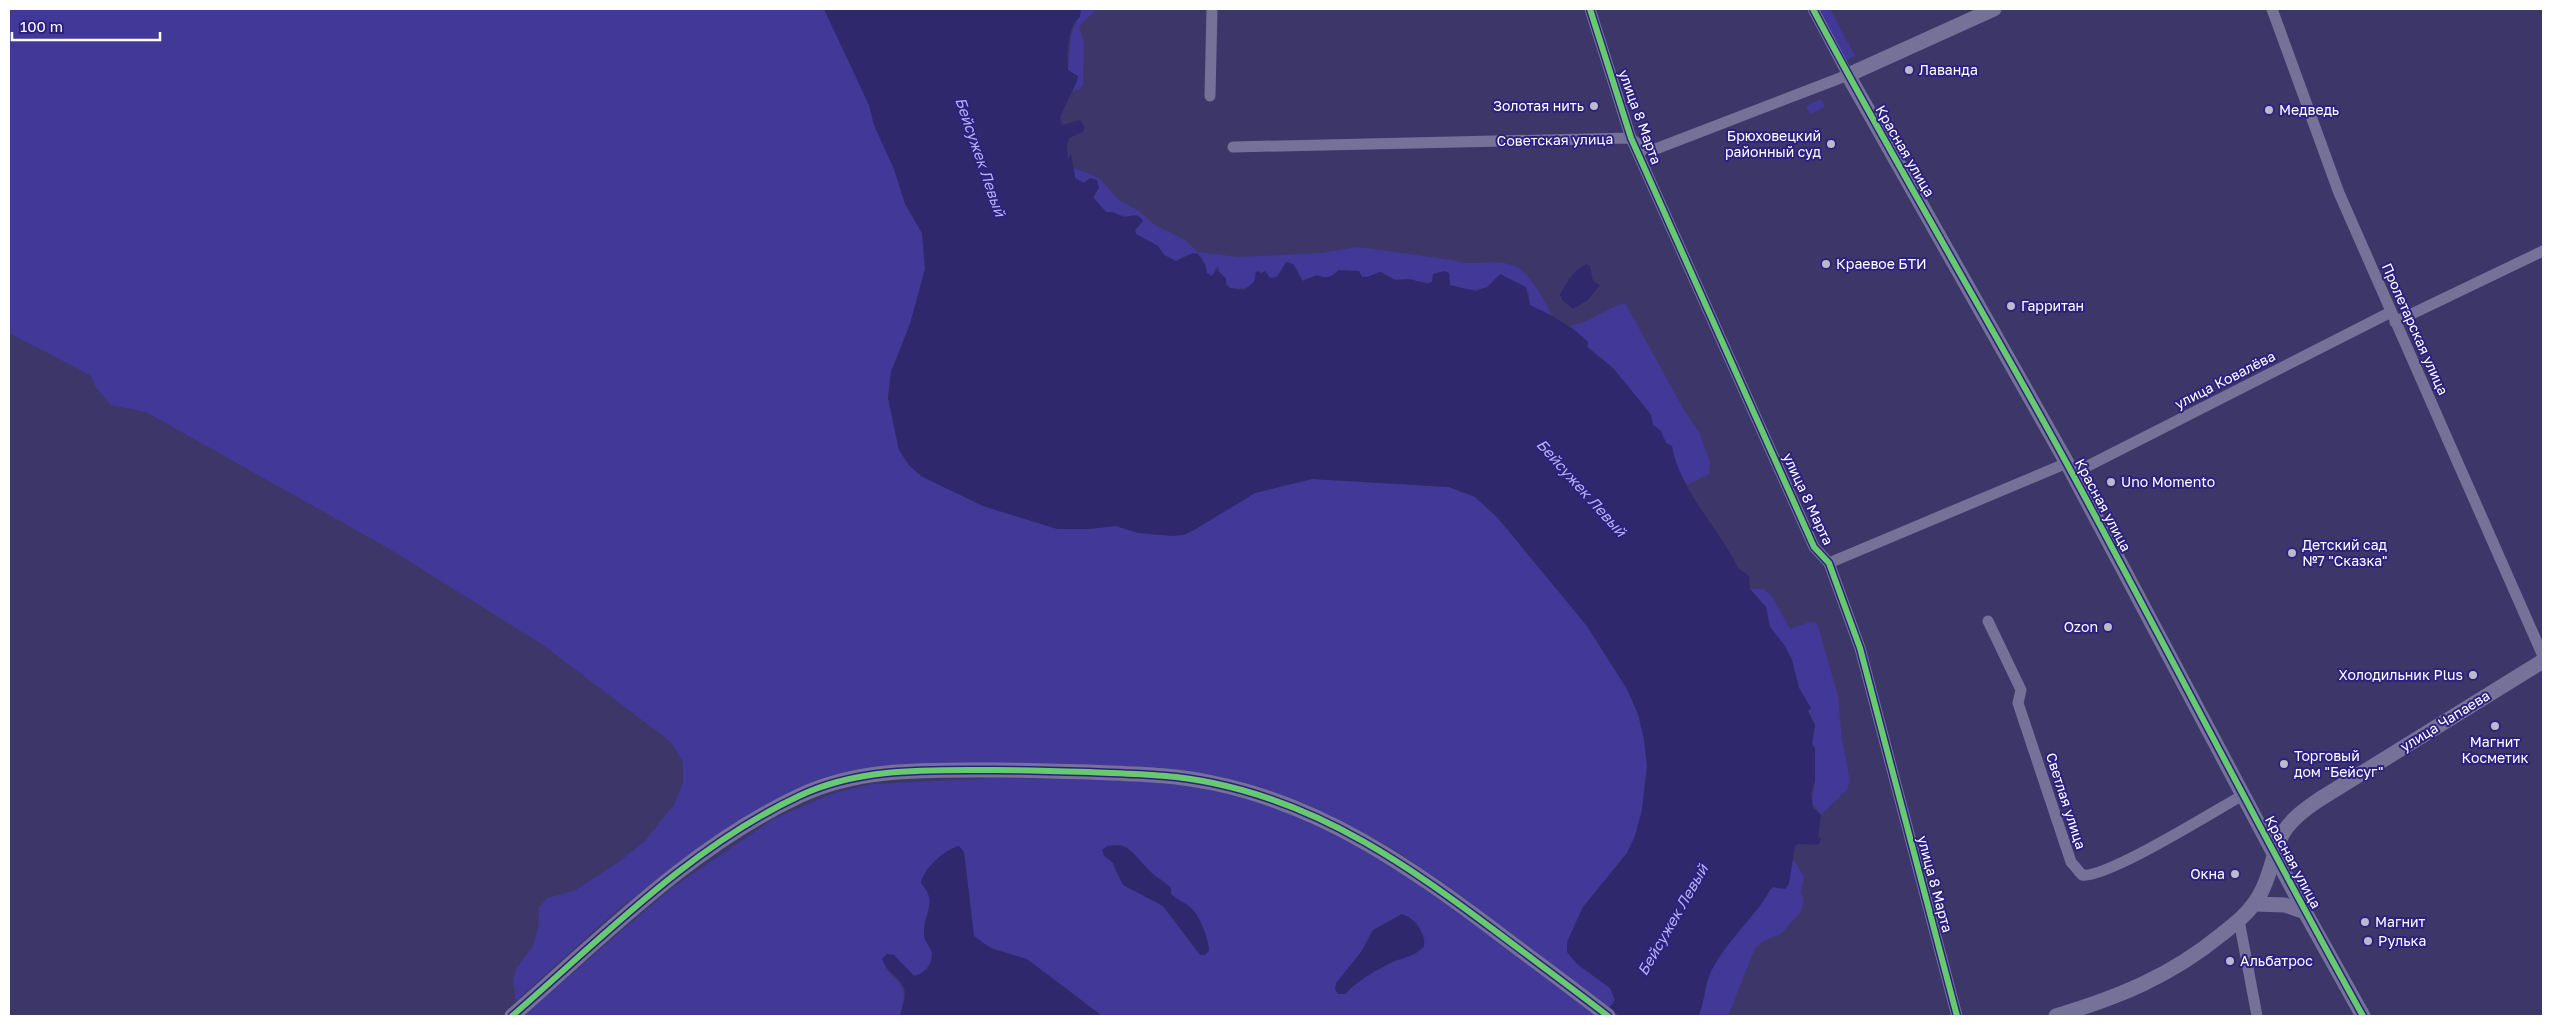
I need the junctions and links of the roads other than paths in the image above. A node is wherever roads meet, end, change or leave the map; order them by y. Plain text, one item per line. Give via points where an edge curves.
1 (1212, 9) edge
2 (1590, 9) edge
3 (1814, 9) edge
4 (1994, 9) edge
5 (2272, 9) edge
6 (1848, 75) junction
7 (1210, 96) dead end
8 (1631, 138) junction
9 (1233, 147) dead end
10 (2543, 251) edge
11 (2393, 317) junction
12 (2069, 469) junction
13 (1829, 563) junction
14 (1988, 621) dead end
15 (2543, 656) edge
16 (2543, 661) edge
17 (2242, 794) junction
18 (2276, 856) junction
19 (2254, 904) junction
20 (2305, 912) junction
21 (2239, 920) junction
22 (512, 1016) edge
23 (1608, 1016) edge
24 (1957, 1016) edge
25 (2056, 1016) edge
26 (2257, 1016) edge
27 (2363, 1016) edge

1 - 7 street
2 - 8 street, улица 8 Марта
3 - 6 street, Красная улица
4 - 6 street, Советская улица
5 - 11 street, Пролетарская улица via 2328,163
6 - 8 street, Советская улица via 1653,150 1643,150
6 - 12 street, Красная улица
8 - 9 street, Советская улица
8 - 13 street, улица 8 Марта via 1814,547
10 - 11 street, улица Ковалёва
11 - 12 street, улица Ковалёва
11 - 15 street, Пролетарская улица
12 - 13 street, улица Ковалёва
12 - 17 street, Красная улица
13 - 24 street, улица 8 Марта via 1860,648
14 - 17 street, Светлая улица via 2021,690 2018,702 2021,712 2071,862 2082,875 2098,873 2122,862
16 - 18 street, улица Чапаева via 2311,806 2283,832
17 - 18 street, Красная улица
18 - 19 street, улица Чапаева
18 - 20 street, Красная улица
19 - 20 street via 2285,905
19 - 21 street, улица Чапаева
20 - 27 street, Красная улица
21 - 25 street, улица Чапаева via 2185,961 2145,984 2110,1000
21 - 26 street
22 - 23 street via 666,882 739,831 798,797 833,783 867,776 938,770 1151,774 1190,778 1236,788 1307,813 1365,841 1418,874

